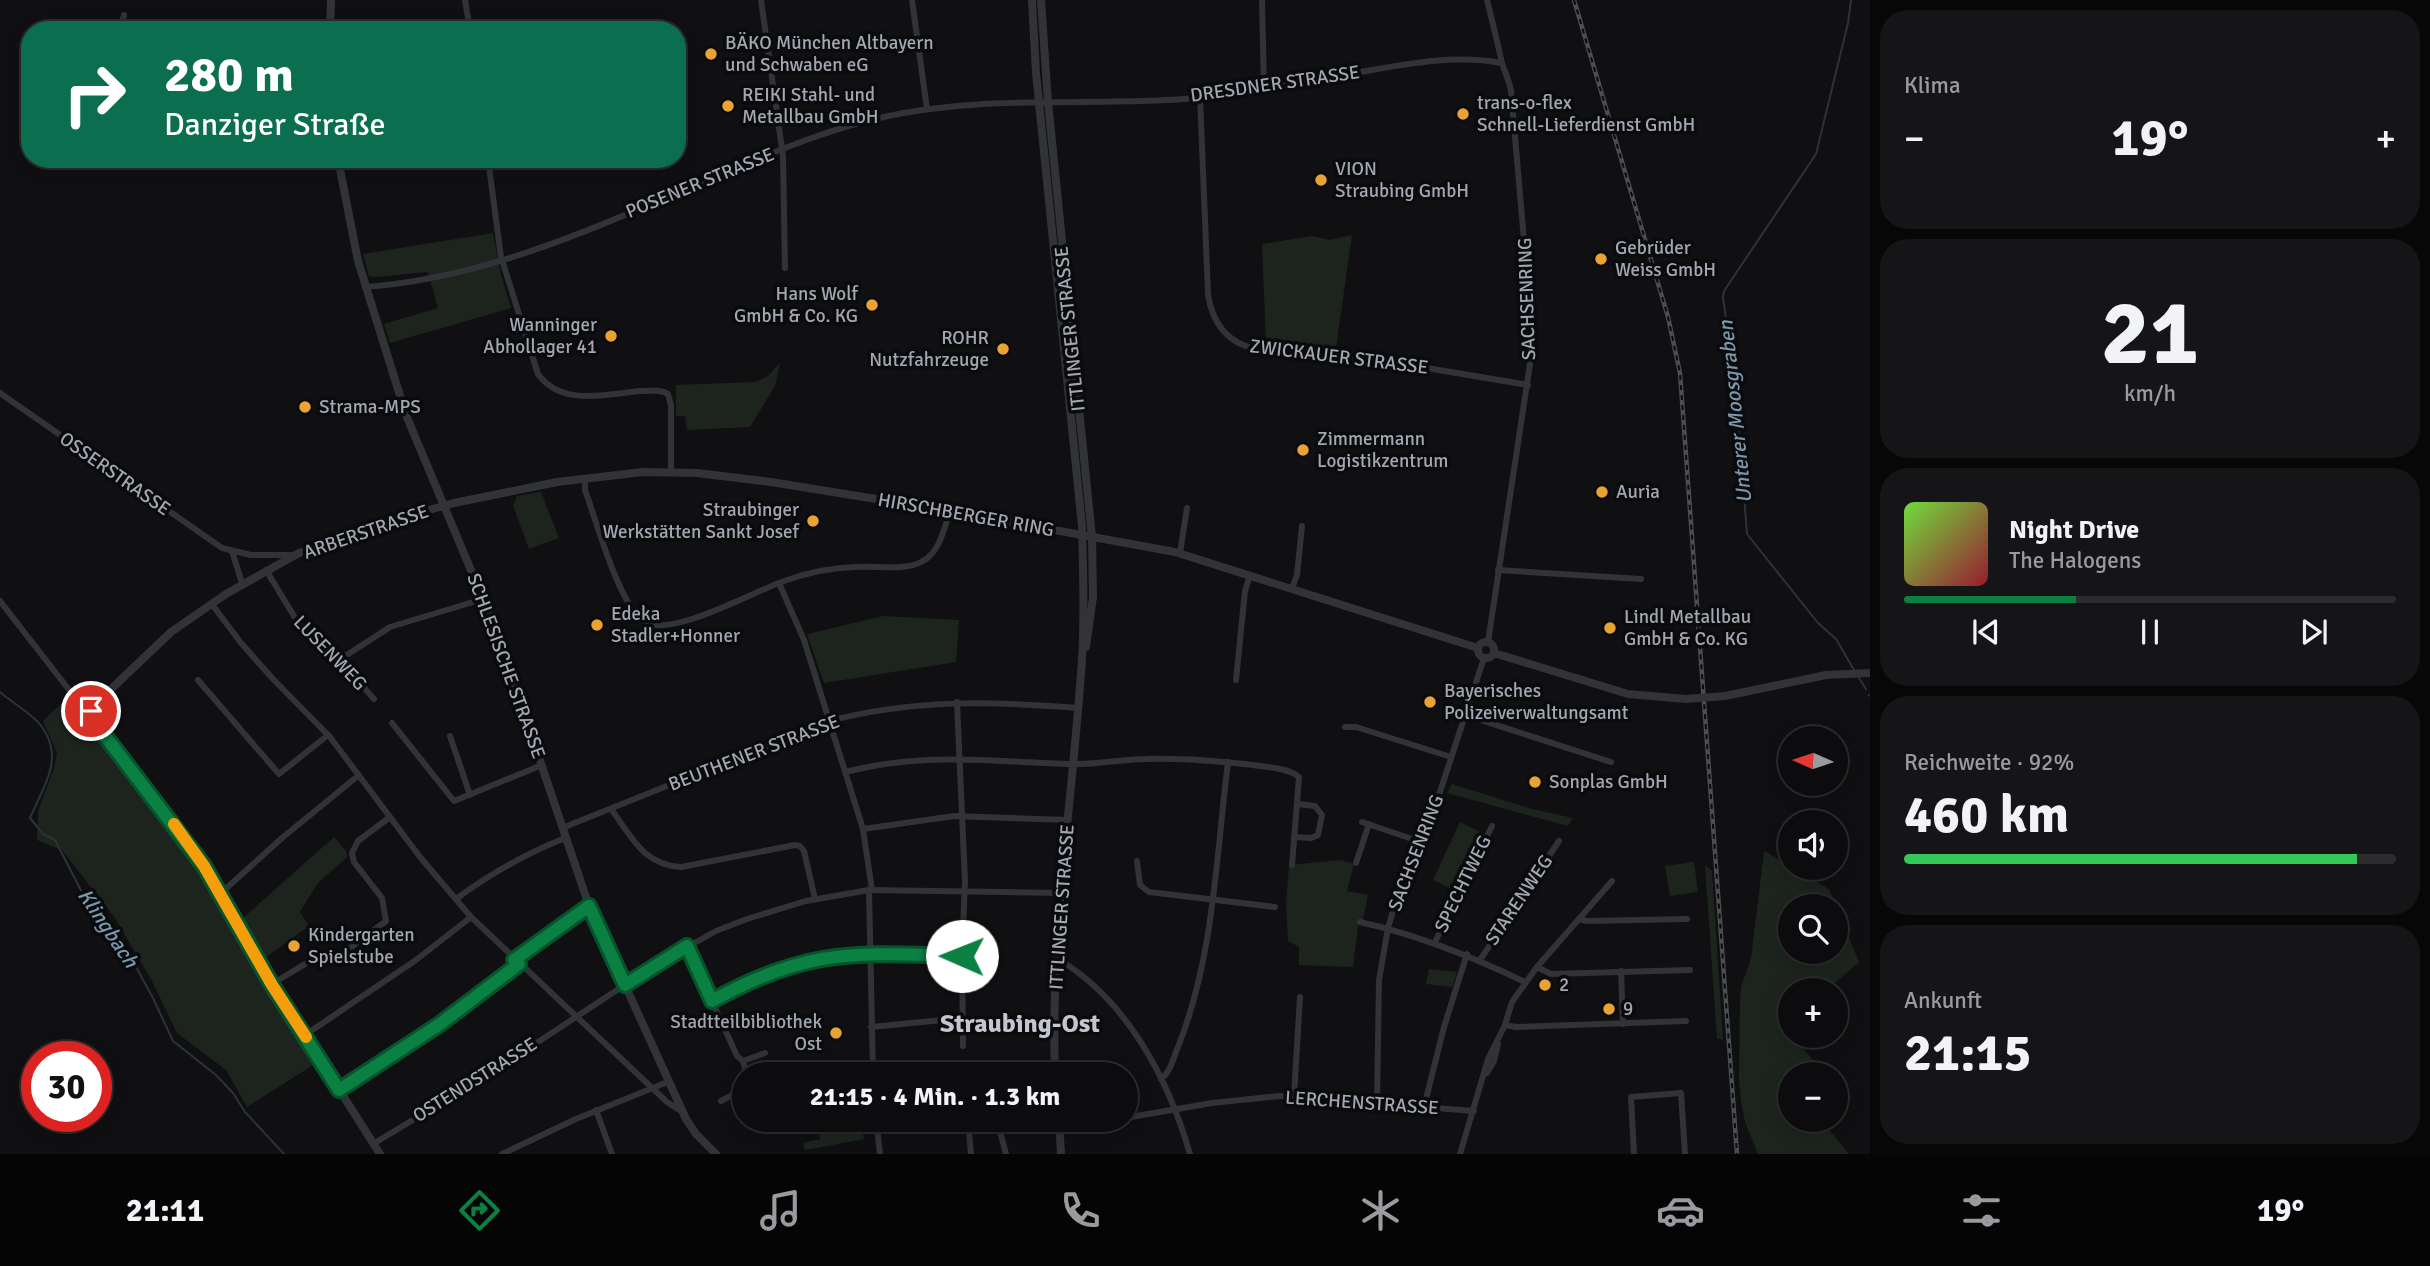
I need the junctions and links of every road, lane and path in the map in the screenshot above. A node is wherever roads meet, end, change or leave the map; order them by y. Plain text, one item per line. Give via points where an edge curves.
1 (331, 0) edge
2 (465, 0) edge
3 (761, 0) edge
4 (912, 0) edge
5 (1032, 0) edge
6 (1041, 0) edge
7 (1262, 0) edge
8 (1487, 0) edge
9 (124, 15) dead end
10 (122, 21) edge
11 (330, 21) edge
12 (468, 21) edge
13 (1502, 63) junction
14 (1264, 89) junction
15 (1200, 97) junction
16 (1044, 102) junction
17 (927, 109) junction
18 (782, 149) junction
19 (340, 168) edge
20 (489, 168) edge
21 (502, 261) junction
22 (785, 268) dead end
23 (365, 287) junction
24 (1528, 385) junction
25 (0, 393) edge
26 (671, 472) junction
27 (585, 478) junction
28 (442, 506) junction
29 (1187, 508) dead end
30 (950, 511) junction
31 (1302, 526) dead end
32 (1082, 535) junction
33 (1092, 537) junction
34 (232, 551) junction
35 (1180, 553) junction
36 (297, 554) junction
37 (266, 570) junction
38 (1498, 570) junction
39 (1250, 575) junction
40 (1641, 579) dead end
41 (242, 583) junction
42 (779, 583) junction
43 (1292, 588) junction
44 (483, 599) junction
45 (0, 601) edge
46 (211, 603) junction
47 (1488, 642) junction
48 (1478, 648) junction
49 (1494, 653) junction
50 (1083, 656) junction
51 (1484, 658) junction
52 (339, 660) junction
53 (1870, 673) edge
54 (198, 680) dead end
55 (1236, 680) dead end
56 (374, 699) dead end
57 (957, 702) junction
58 (1078, 708) junction
59 (91, 711) junction
60 (1465, 715) junction
61 (830, 721) junction
62 (392, 723) dead end
63 (1345, 727) dead end
64 (328, 735) junction
65 (450, 736) dead end
66 (1451, 757) junction
67 (960, 758) junction
68 (1228, 762) junction
69 (1611, 762) dead end
70 (1073, 764) junction
71 (542, 765) junction
72 (845, 772) junction
73 (359, 775) junction
74 (470, 795) junction
75 (1298, 804) junction
76 (611, 809) junction
77 (963, 816) junction
78 (390, 817) junction
79 (1068, 820) junction
80 (1492, 826) dead end
81 (562, 828) junction
82 (863, 829) junction
83 (1295, 836) junction
84 (565, 838) junction
85 (1418, 841) junction
86 (1559, 841) dead end
87 (1137, 860) dead end
88 (1356, 863) dead end
89 (1292, 865) dead end
90 (1612, 881) dead end
91 (871, 890) junction
92 (964, 892) junction
93 (221, 893) junction
94 (1062, 893) junction
95 (1212, 898) junction
96 (816, 899) junction
97 (456, 900) junction
98 (589, 906) junction
99 (1275, 908) dead end
100 (471, 917) junction
101 (1579, 919) junction
102 (1687, 919) dead end
103 (1360, 922) dead end
104 (1388, 928) junction
105 (1435, 942) junction
106 (687, 946) junction
107 (1468, 954) junction
108 (869, 955) junction
109 (962, 956) junction
110 (1058, 959) junction
111 (1480, 960) junction
112 (517, 962) junction
113 (1537, 967) junction
114 (1690, 970) dead end
115 (1621, 971) junction
116 (1525, 982) junction
117 (272, 985) junction
118 (625, 985) junction
119 (1300, 998) dead end
120 (712, 1001) junction
121 (577, 1016) junction
122 (963, 1018) junction
123 (1686, 1021) dead end
124 (1623, 1024) junction
125 (1505, 1025) junction
126 (871, 1027) junction
127 (305, 1035) junction
128 (963, 1046) dead end
129 (765, 1053) dead end
130 (743, 1061) joint
131 (872, 1062) edge
132 (1055, 1062) edge
133 (1161, 1079) junction
134 (670, 1082) junction
135 (653, 1088) junction
136 (339, 1090) junction
137 (732, 1095) edge
138 (1294, 1096) junction
139 (721, 1101) dead end
140 (1377, 1103) junction
141 (1424, 1107) junction
142 (1173, 1109) junction
143 (596, 1111) junction
144 (682, 1111) junction
145 (1474, 1111) junction
146 (1138, 1116) edge
147 (877, 1132) edge
148 (969, 1132) edge
149 (1000, 1132) edge
150 (1059, 1132) edge
151 (373, 1144) junction
152 (380, 1154) edge
153 (502, 1154) edge
154 (612, 1154) edge
155 (716, 1154) edge
156 (880, 1154) edge
157 (971, 1154) edge
158 (1006, 1154) edge
159 (1061, 1154) edge
160 (1189, 1154) edge
161 (1460, 1154) edge
162 (1634, 1154) edge
163 (1685, 1154) edge

1 - 11 street
2 - 12 street
3 - 18 street
4 - 17 street
5 - 16 street, ITTLINGER STRASSE
6 - 16 street, ITTLINGER STRASSE
7 - 14 street
8 - 13 street, SACHSENRING
9 - 10 street
13 - 14 street, DRESDNER STRASSE via 1405,65
13 - 24 street, SACHSENRING via 1511,90 1531,297 1533,344
14 - 15 street, DRESDNER STRASSE
15 - 16 street, DRESDNER STRASSE
15 - 24 street, ZWICKAUER STRASSE via 1208,294 1216,322 1232,340 1252,349 1349,355
16 - 17 street, POSENER STRASSE
16 - 32 street, ITTLINGER STRASSE
16 - 33 street, ITTLINGER STRASSE
17 - 18 street, POSENER STRASSE via 854,124
18 - 21 street, POSENER STRASSE
18 - 22 street
19 - 23 street, SCHLESISCHE STRASSE
20 - 21 street
21 - 23 street, POSENER STRASSE via 402,284
21 - 26 street via 535,368 551,387 573,396 668,394
23 - 28 street, SCHLESISCHE STRASSE via 402,405
24 - 38 street, SACHSENRING
25 - 34 street, OSSERSTRASSE
26 - 27 street, HIRSCHBERGER RING
26 - 30 street, HIRSCHBERGER RING via 746,478
27 - 28 street, HIRSCHBERGER RING
27 - 42 street via 624,598 645,622 681,622
28 - 36 street, ARBERSTRASSE
28 - 44 street, SCHLESISCHE STRASSE
29 - 35 street
30 - 32 street, HIRSCHBERGER RING
30 - 42 street via 937,548 921,563 823,570
31 - 43 street
32 - 33 street, HIRSCHBERGER RING
32 - 50 street, ITTLINGER STRASSE
33 - 35 street, HIRSCHBERGER RING
33 - 50 street, ITTLINGER STRASSE via 1093,597
34 - 36 street, OSSERSTRASSE via 259,556
34 - 41 street
35 - 39 street, HIRSCHBERGER RING
36 - 37 street, ARBERSTRASSE
37 - 41 street, ARBERSTRASSE
37 - 52 street, LUSENWEG via 297,621
38 - 40 street
38 - 47 street, SACHSENRING
39 - 43 street, HIRSCHBERGER RING
39 - 55 street
41 - 46 street, ARBERSTRASSE
42 - 61 street via 804,640
43 - 48 street, HIRSCHBERGER RING
44 - 52 street via 390,628
44 - 71 street, SCHLESISCHE STRASSE
45 - 59 street via 77,700
46 - 59 street, ARBERSTRASSE via 153,648
46 - 64 street via 240,643
47 - 48 street
47 - 49 street
48 - 51 street
49 - 51 street
49 - 53 street, bridge via 1628,694 1686,699
50 - 58 street, ITTLINGER STRASSE
51 - 60 street, SACHSENRING
52 - 56 street, LUSENWEG
54 - 64 street via 279,774
57 - 58 street, BEUTHENER STRASSE
57 - 61 street, BEUTHENER STRASSE via 876,710
57 - 67 street
58 - 70 street, ITTLINGER STRASSE
59 - 93 street via 93,720 190,845
60 - 66 street, SACHSENRING
60 - 69 street
61 - 72 street
61 - 76 street, BEUTHENER STRASSE
62 - 74 street via 454,801
63 - 66 street
64 - 73 street
65 - 74 street
66 - 85 street, SACHSENRING
67 - 70 street
67 - 72 street via 904,761
67 - 77 street
68 - 70 street via 1146,759
68 - 75 street via 1296,774
68 - 95 street
70 - 79 street, ITTLINGER STRASSE
71 - 74 street
71 - 81 street, SCHLESISCHE STRASSE
72 - 82 street
73 - 78 street
73 - 93 street
75 - 83 street
75 - 83 street via 1318,808 1322,815 1318,835
76 - 81 street, BEUTHENER STRASSE
76 - 96 street via 645,855 668,866 800,846
77 - 79 street
77 - 82 street
77 - 92 street
78 - 97 street
78 - 117 street via 358,841 352,853 383,898 386,921 330,963 323,953
79 - 94 street, ITTLINGER STRASSE
80 - 105 street, SPECHTWEG
81 - 84 street, SCHLESISCHE STRASSE
82 - 91 street
83 - 89 street
84 - 97 street via 506,865
84 - 98 street, SCHLESISCHE STRASSE
85 - 88 street via 1365,823
85 - 104 street, SACHSENRING
86 - 111 street, STARENWEG
87 - 95 street via 1144,890
90 - 101 street
91 - 92 street, OSTENDSTRASSE
91 - 96 street, OSTENDSTRASSE
91 - 108 street
92 - 94 street, OSTENDSTRASSE
92 - 109 street
93 - 117 street
94 - 110 street, ITTLINGER STRASSE
95 - 99 street
95 - 133 street via 1199,982 1182,1036
96 - 106 street, OSTENDSTRASSE via 747,919
97 - 100 street
98 - 112 street
98 - 118 street, SCHLESISCHE STRASSE
100 - 112 street
100 - 127 street
101 - 102 street
101 - 113 street
103 - 104 street
104 - 105 street
104 - 140 street, SACHSENRING via 1379,980
105 - 107 street
106 - 118 street, OSTENDSTRASSE
106 - 120 street
107 - 111 street
107 - 141 street
108 - 109 street
108 - 120 street via 795,966
108 - 126 street
109 - 122 street
110 - 132 street, ITTLINGER STRASSE
110 - 133 street via 1108,997
111 - 116 street
112 - 121 street
112 - 136 street via 440,1024
113 - 115 street via 1551,974
113 - 116 street
114 - 115 street
115 - 124 street
116 - 125 street
117 - 127 street
118 - 121 street, OSTENDSTRASSE
118 - 134 street, SCHLESISCHE STRASSE
119 - 138 street
120 - 130 street via 733,1051
121 - 135 street
121 - 151 street, OSTENDSTRASSE
122 - 126 street
122 - 128 street
123 - 124 street
124 - 125 street
125 - 145 street via 1488,1059
126 - 131 street
127 - 136 street
129 - 130 street
133 - 142 street
134 - 135 street
134 - 144 street, SCHLESISCHE STRASSE
135 - 143 street
135 - 144 street
136 - 151 street
137 - 139 street
138 - 140 street, LERCHENSTRASSE
138 - 142 street, LERCHENSTRASSE
140 - 141 street, LERCHENSTRASSE
141 - 145 street, LERCHENSTRASSE
142 - 146 street, LERCHENSTRASSE
142 - 160 street
143 - 153 street
143 - 154 street
144 - 155 street, SCHLESISCHE STRASSE
145 - 161 street
147 - 156 street
148 - 157 street
149 - 158 street
150 - 159 street
151 - 152 street
162 - 163 street via 1631,1097 1681,1093

